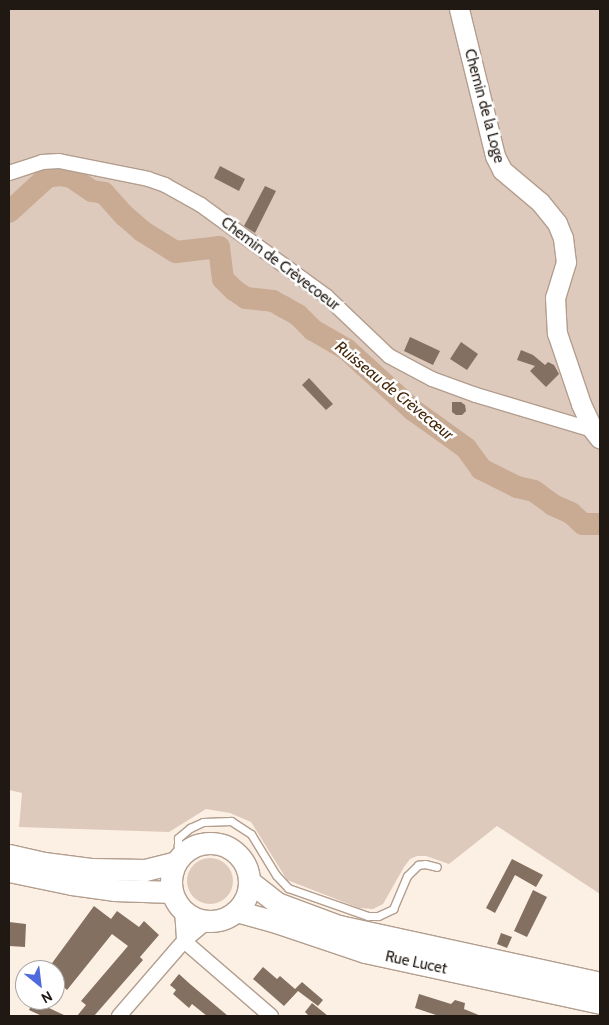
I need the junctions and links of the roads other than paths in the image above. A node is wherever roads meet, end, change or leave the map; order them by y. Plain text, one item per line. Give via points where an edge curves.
1 (459, 9) edge
2 (9, 172) edge
3 (597, 435) edge
4 (9, 855) edge
5 (180, 858) junction
6 (436, 866) dead end
7 (9, 870) edge
8 (249, 881) junction
9 (177, 901) junction
10 (236, 911) junction
11 (208, 921) junction
12 (184, 941) junction
13 (600, 983) edge
14 (600, 1003) edge
15 (126, 1013) edge
16 (271, 1016) edge

1 - 3 street, Chemin de la Loge via 495,156 502,170 540,202 557,223 563,238 566,262 555,297 557,333 581,404
2 - 3 street, Chemin de Crèvecoeur via 42,162 59,161 165,185 201,205 326,296 389,356 432,379 476,396
4 - 5 main road via 91,869 145,870
5 - 6 lane via 178,838 190,828 203,822 231,821 251,834 276,875 288,888 368,916 378,916 392,909 407,876 418,865
5 - 8 main road via 194,846 219,844 231,849 243,863
5 - 9 main road via 171,882
7 - 9 main road
8 - 10 main road via 243,903
8 - 13 main road, Rue Lucet via 277,902 339,926
9 - 11 main road via 198,920
9 - 12 street
10 - 11 main road via 227,917
10 - 14 main road, Rue Lucet via 365,952
11 - 12 street
12 - 15 street
12 - 16 street

